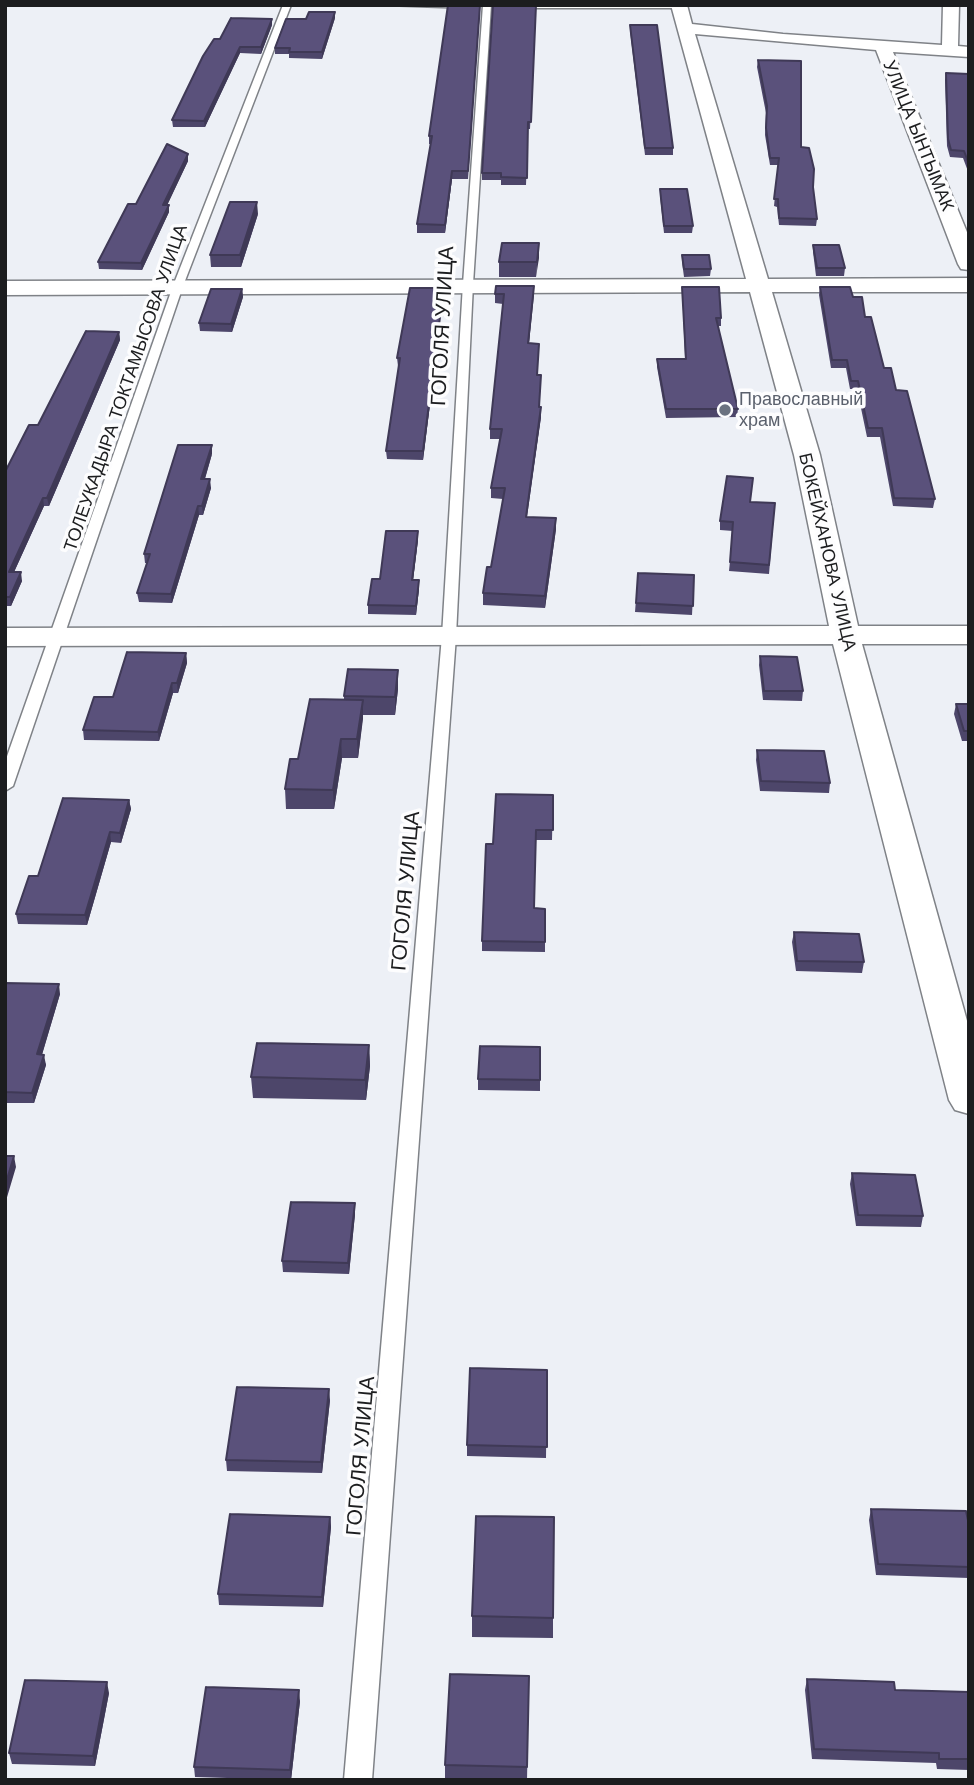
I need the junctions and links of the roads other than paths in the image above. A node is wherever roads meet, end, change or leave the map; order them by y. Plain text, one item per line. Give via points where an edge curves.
1 (287, 5) edge
2 (389, 5) edge
3 (951, 5) edge
4 (487, 6) edge
5 (681, 13) edge
6 (883, 47) junction
7 (950, 51) junction
8 (969, 52) edge
9 (969, 264) edge
10 (758, 284) junction
11 (468, 285) junction
12 (969, 285) edge
13 (178, 286) junction
14 (5, 288) edge
15 (845, 635) junction
16 (969, 635) edge
17 (449, 636) junction
18 (5, 637) edge
19 (57, 637) junction
20 (5, 786) edge
21 (969, 1100) edge
22 (358, 1780) edge

1 - 13 lane, ТОЛЕУКАДЫРА ТОКТАМЫСОВА УЛИЦА
2 - 4 lane
3 - 7 street
4 - 5 lane
4 - 11 lane, ГОГОЛЯ УЛИЦА
5 - 6 street via 712,33
5 - 10 street, БОКЕЙХАНОВА УЛИЦА
6 - 7 street
6 - 9 street, УЛИЦА ЫНТЫМАК
7 - 8 street
10 - 11 street
10 - 12 street
10 - 15 street, БОКЕЙХАНОВА УЛИЦА via 807,456
11 - 13 street
11 - 17 lane, ГОГОЛЯ УЛИЦА
13 - 14 street
13 - 19 lane, ТОЛЕУКАДЫРА ТОКТАМЫСОВА УЛИЦА
15 - 16 street
15 - 17 street
15 - 21 street, БОКЕЙХАНОВА УЛИЦА
17 - 19 street
17 - 22 lane, ГОГОЛЯ УЛИЦА
18 - 19 street
19 - 20 lane, ТОЛЕУКАДЫРА ТОКТАМЫСОВА УЛИЦА

